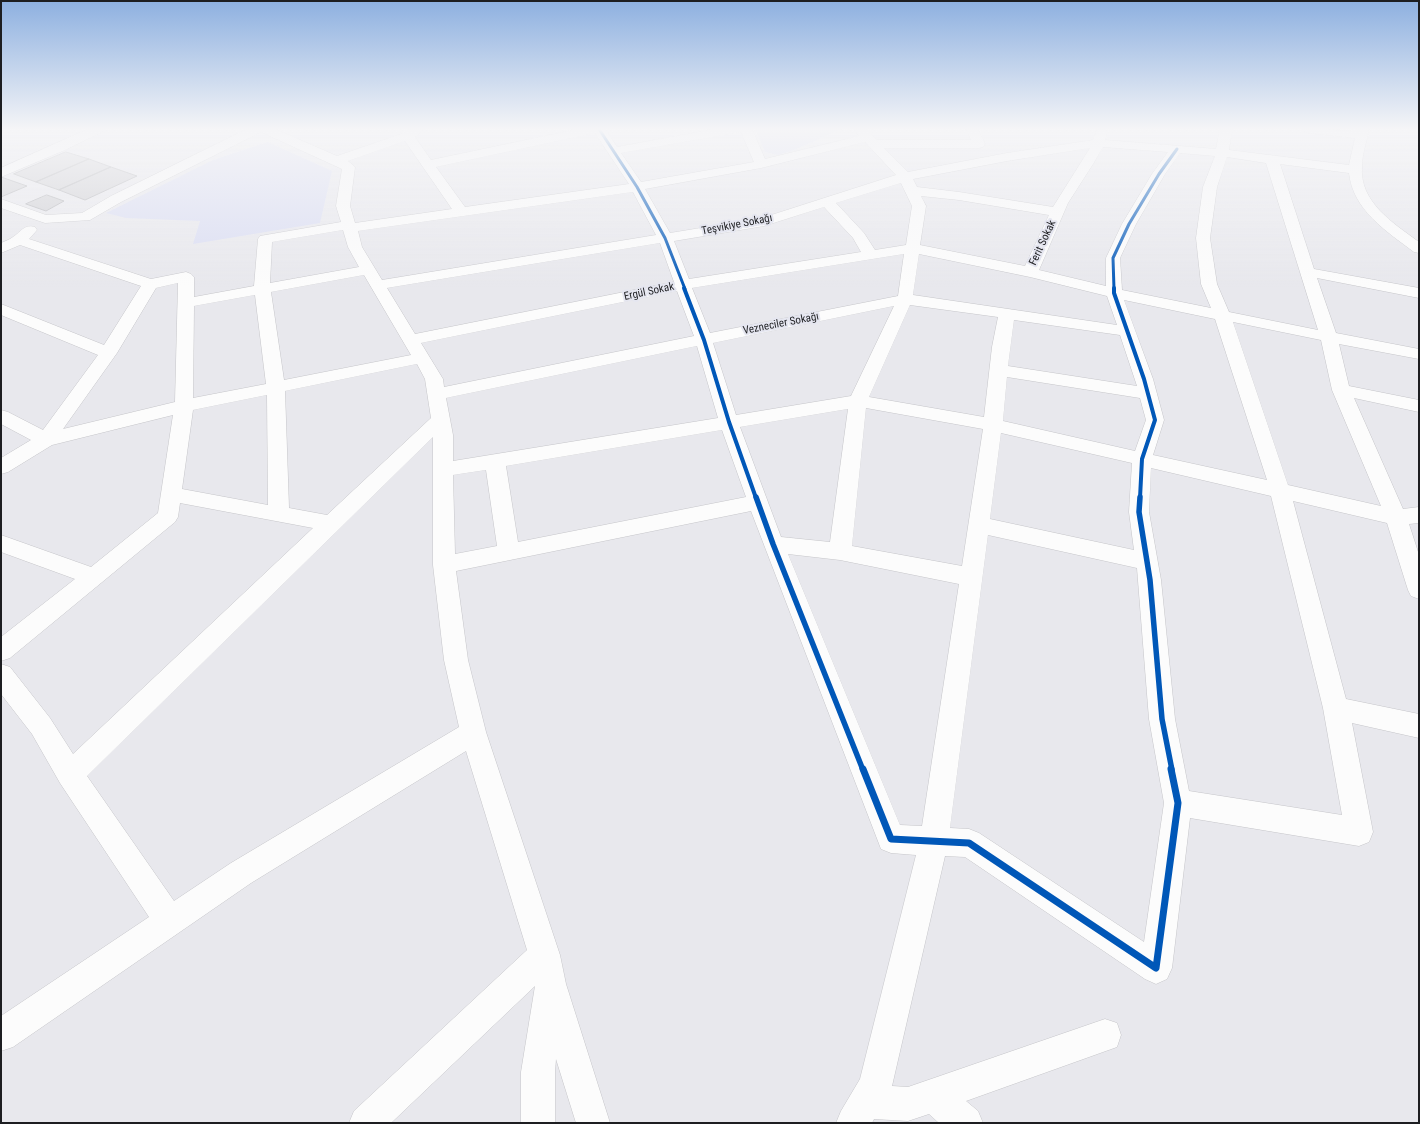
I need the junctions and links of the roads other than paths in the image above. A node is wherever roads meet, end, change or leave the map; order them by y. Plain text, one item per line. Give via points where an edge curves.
1 (151, 181) edge
2 (347, 181) edge
3 (440, 181) edge
4 (633, 181) edge
5 (667, 181) edge
6 (906, 181) edge
7 (917, 181) edge
8 (1076, 181) edge
9 (1155, 181) edge
10 (1212, 181) edge
11 (1279, 181) edge
12 (1356, 181) edge
13 (908, 184) junction
14 (637, 187) junction
15 (827, 202) junction
16 (1, 203) edge
17 (462, 212) junction
18 (1057, 212) junction
19 (45, 219) junction
20 (349, 227) junction
21 (665, 238) junction
22 (19, 240) junction
23 (912, 248) junction
24 (1, 249) edge
25 (1419, 249) edge
26 (871, 255) junction
27 (1030, 272) junction
28 (1307, 272) junction
29 (374, 278) junction
30 (150, 284) junction
31 (683, 285) junction
32 (262, 288) junction
33 (1114, 293) junction
34 (1419, 293) edge
35 (905, 299) junction
36 (186, 303) junction
37 (1, 310) edge
38 (1007, 314) junction
39 (1222, 315) junction
40 (1127, 331) junction
41 (1329, 337) junction
42 (411, 340) junction
43 (704, 340) junction
44 (108, 353) junction
45 (1419, 354) edge
46 (422, 358) junction
47 (999, 370) junction
48 (276, 388) junction
49 (1341, 390) junction
50 (1148, 393) junction
51 (436, 394) junction
52 (858, 401) junction
53 (184, 406) junction
54 (1419, 406) edge
55 (1, 416) edge
56 (440, 420) junction
57 (730, 422) junction
58 (994, 425) junction
59 (46, 440) junction
60 (1142, 459) junction
61 (495, 462) junction
62 (1, 467) edge
63 (443, 470) junction
64 (1280, 490) junction
65 (171, 494) junction
66 (758, 502) junction
67 (279, 515) junction
68 (1419, 515) edge
69 (1396, 517) junction
70 (330, 524) junction
71 (979, 525) junction
72 (1, 542) edge
73 (773, 544) junction
74 (508, 552) junction
75 (840, 552) junction
76 (1146, 561) junction
77 (444, 565) junction
78 (94, 577) junction
79 (972, 577) junction
80 (1419, 590) edge
81 (1, 651) edge
82 (1, 675) edge
83 (1336, 708) junction
84 (1419, 726) edge
85 (473, 732) junction
86 (70, 774) junction
87 (1178, 803) junction
88 (934, 841) junction
89 (170, 921) junction
90 (547, 970) junction
91 (1, 1035) edge
92 (1105, 1035) dead end
93 (932, 1095) junction
94 (860, 1111) edge
95 (366, 1123) edge
96 (538, 1123) edge
97 (594, 1123) edge
98 (966, 1123) edge

1 - 19 street via 84,217
2 - 20 street via 343,206
3 - 17 street
4 - 14 street
5 - 14 street
6 - 13 street
7 - 13 street, Teşvikiye Sokağı
8 - 18 street, Ferit Sokak
9 - 33 street via 1129,224 1113,258
10 - 39 street via 1203,238 1209,284
11 - 28 street
12 - 25 street via 1364,199 1382,220
13 - 15 street, Teşvikiye Sokağı
13 - 18 street via 959,196
13 - 23 street via 919,206
14 - 17 street
14 - 21 street
15 - 21 street, Teşvikiye Sokağı via 764,222
15 - 26 street via 859,236
16 - 19 street
17 - 20 street
18 - 27 street, Ferit Sokak
19 - 22 street
20 - 29 street via 355,247
20 - 32 street via 265,239
21 - 29 street, Teşvikiye Sokağı
21 - 31 street
22 - 24 street
22 - 30 street
23 - 26 street, Ergül Sokak
23 - 27 street
23 - 35 street
26 - 31 street, Ergül Sokak
27 - 33 street
28 - 34 street
28 - 41 street
29 - 32 street, Teşvikiye Sokağı
29 - 42 street
30 - 36 street via 186,277
30 - 44 street
31 - 42 street, Ergül Sokak
31 - 43 street
32 - 36 street, Teşvikiye Sokağı
32 - 48 street
33 - 39 street
33 - 40 street
35 - 38 street, Vezneciler Sokağı
35 - 43 street, Vezneciler Sokağı
35 - 52 street
36 - 53 street
37 - 44 street
38 - 40 street, Vezneciler Sokağı
38 - 47 street
39 - 41 street
39 - 64 street
40 - 50 street
41 - 45 street
41 - 49 street
42 - 46 street
43 - 51 street, Vezneciler Sokağı
43 - 57 street
44 - 59 street
46 - 48 street
46 - 51 street via 434,379
47 - 50 street
47 - 58 street
48 - 53 street
48 - 67 street
49 - 54 street
49 - 69 street
50 - 60 street via 1155,420
51 - 56 street
52 - 57 street
52 - 58 street
52 - 75 street
53 - 59 street
53 - 65 street
55 - 59 street
56 - 63 street
56 - 70 street
57 - 61 street
57 - 66 street
58 - 60 street
58 - 71 street
59 - 62 street
60 - 64 street
60 - 76 street via 1139,512
61 - 63 street
61 - 74 street
63 - 77 street
64 - 69 street
64 - 83 street
65 - 67 street
65 - 78 street via 168,517
66 - 73 street
66 - 74 street
67 - 70 street
68 - 69 street
69 - 80 street
70 - 86 street
71 - 76 street
71 - 79 street
72 - 78 street
73 - 75 street
73 - 88 street via 891,839
74 - 77 street
75 - 79 street
76 - 87 street via 1150,580 1162,719
77 - 85 street via 456,660
78 - 81 street
79 - 88 street
82 - 86 street via 41,726
83 - 84 street
83 - 87 street via 1359,832
85 - 89 street via 241,873
85 - 90 street
86 - 89 street
87 - 88 street via 1156,968 969,843
88 - 94 street via 874,1085
89 - 91 street
90 - 95 street
90 - 96 street via 538,1072
90 - 97 street
92 - 93 street
93 - 94 street via 908,1104 873,1102
93 - 98 street

